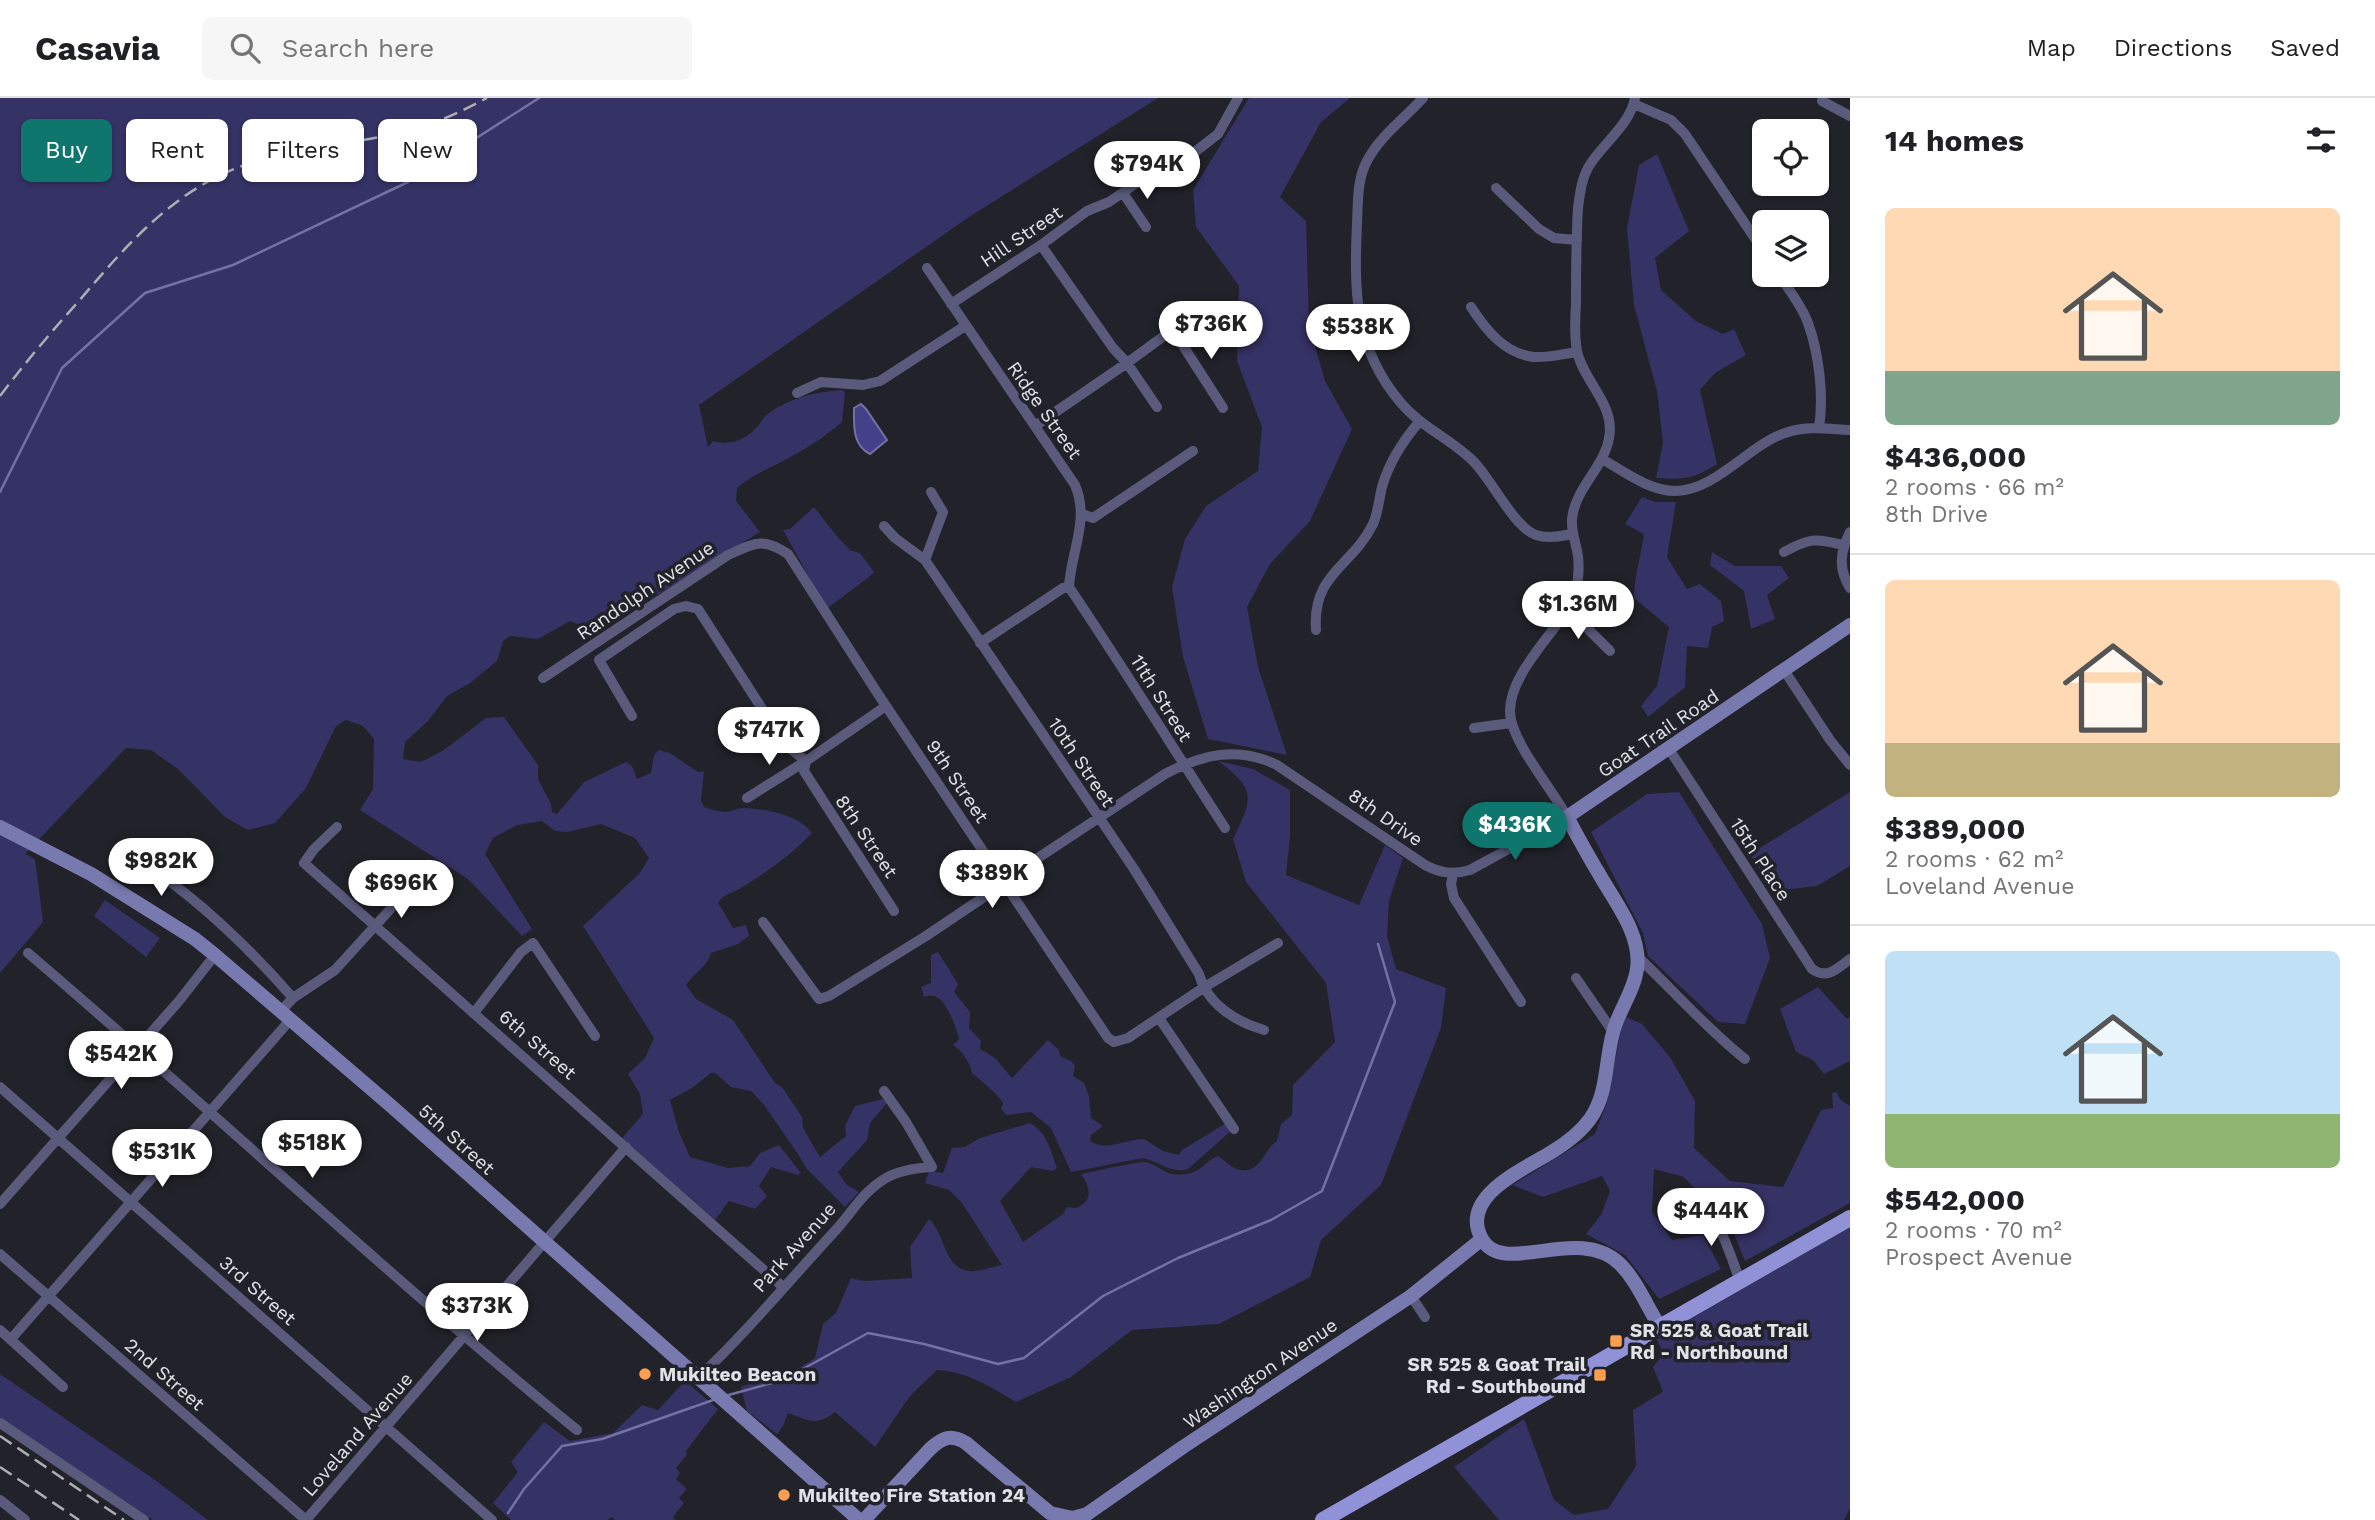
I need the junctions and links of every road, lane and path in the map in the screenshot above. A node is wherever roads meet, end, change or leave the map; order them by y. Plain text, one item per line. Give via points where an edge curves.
1 (1238, 98) edge
2 (1423, 98) edge
3 (1635, 101) edge
4 (1822, 101) dead end
5 (1850, 116) edge
6 (1496, 188) dead end
7 (1123, 192) junction
8 (1146, 227) dead end
9 (1752, 234) edge
10 (1577, 240) junction
11 (1041, 244) junction
12 (927, 268) dead end
13 (1786, 287) edge
14 (951, 303) junction
15 (1205, 306) dead end
16 (1471, 307) dead end
17 (965, 326) junction
18 (1173, 330) junction
19 (1577, 352) junction
20 (1127, 363) junction
21 (797, 393) dead end
22 (1157, 407) dead end
23 (1223, 408) dead end
24 (1419, 422) junction
25 (1035, 426) junction
26 (1819, 428) junction
27 (1850, 430) edge
28 (1193, 451) dead end
29 (1602, 459) junction
30 (931, 492) dead end
31 (1082, 514) junction
32 (884, 526) dead end
33 (1850, 532) edge
34 (1573, 534) junction
35 (771, 542) joint
36 (1843, 545) junction
37 (1784, 552) dead end
38 (925, 560) junction
39 (1069, 587) junction
40 (1850, 589) edge
41 (698, 609) joint
42 (1568, 609) junction
43 (1850, 625) edge
44 (1316, 630) dead end
45 (980, 643) junction
46 (1610, 651) dead end
47 (1784, 670) junction
48 (543, 678) dead end
49 (886, 706) junction
50 (632, 716) dead end
51 (1511, 723) junction
52 (1474, 728) dead end
53 (1669, 749) junction
54 (806, 761) junction
55 (1183, 764) junction
56 (1850, 765) edge
57 (747, 798) dead end
58 (1567, 817) junction
59 (1099, 818) junction
60 (0, 827) edge
61 (337, 827) dead end
62 (1225, 828) dead end
63 (122, 849) dead end
64 (1453, 874) junction
65 (1003, 881) junction
66 (405, 893) dead end
67 (894, 911) dead end
68 (763, 922) dead end
69 (375, 926) junction
70 (1278, 943) dead end
71 (28, 953) dead end
72 (215, 955) junction
73 (1638, 957) junction
74 (1850, 959) edge
75 (1576, 978) dead end
76 (1203, 988) junction
77 (293, 998) junction
78 (1521, 1002) dead end
79 (474, 1013) junction
80 (286, 1015) junction
81 (1159, 1018) junction
82 (1265, 1030) dead end
83 (1613, 1032) junction
84 (595, 1036) dead end
85 (138, 1047) junction
86 (1745, 1059) dead end
87 (0, 1087) edge
88 (884, 1091) dead end
89 (210, 1111) junction
90 (1234, 1129) dead end
91 (58, 1139) junction
92 (626, 1147) junction
93 (1693, 1200) dead end
94 (130, 1202) junction
95 (0, 1204) edge
96 (1850, 1218) edge
97 (1482, 1239) junction
98 (545, 1242) junction
99 (0, 1254) edge
100 (1740, 1281) junction
101 (783, 1287) junction
102 (49, 1296) junction
103 (1411, 1296) junction
104 (1425, 1317) dead end
105 (1660, 1327) junction
106 (0, 1330) edge
107 (464, 1335) junction
108 (11, 1339) junction
109 (698, 1378) junction
110 (63, 1387) dead end
111 (0, 1423) edge
112 (386, 1427) junction
113 (577, 1430) dead end
114 (0, 1500) edge
115 (25, 1520) edge
116 (144, 1520) edge
117 (306, 1520) edge
118 (492, 1520) edge
119 (862, 1520) edge
120 (1323, 1520) edge

1 - 7 street, Hill Street via 1218,134 1187,158 1170,160
2 - 24 street via 1381,139 1366,162 1358,192 1356,252 1359,316 1368,348 1384,381
3 - 9 street via 1671,120 1685,134
3 - 10 street via 1631,113 1589,165 1581,187
4 - 5 street
6 - 10 street via 1539,229 1554,238
7 - 8 street
7 - 11 street, Hill Street
10 - 19 street
11 - 14 street, Hill Street
11 - 20 street
12 - 14 street, Ridge Street
13 - 26 street via 1807,321 1814,344
14 - 17 street, Ridge Street
15 - 18 street
16 - 19 street via 1494,338 1513,352 1535,357
17 - 21 street via 880,382 821,382
17 - 25 street, Ridge Street
18 - 20 street
18 - 23 street
19 - 29 street via 1610,425
20 - 22 street
20 - 25 street
24 - 34 street via 1476,464 1525,529 1541,537
24 - 44 street via 1389,467 1373,524 1324,585 1315,605
25 - 31 street, Ridge Street via 1075,485
26 - 27 street
26 - 29 street via 1786,432 1705,482 1677,491 1647,484
28 - 31 street via 1093,518
29 - 34 street via 1575,507
30 - 38 street via 943,512
31 - 39 street, Ridge Street
32 - 38 street
33 - 36 street
34 - 42 street via 1577,591
35 - 48 street, Randolph Avenue via 751,544 728,555
35 - 49 street, 9th Street via 788,554
36 - 37 street via 1813,539
36 - 40 street via 1842,565
38 - 45 street, 10th Street
39 - 45 street
39 - 55 street, 11th Street
41 - 50 street, Randolph Avenue via 674,609 599,660
41 - 54 street, 8th Street via 777,732
42 - 46 street
42 - 51 street via 1517,681 1511,697
43 - 47 street, Goat Trail Road
45 - 59 street, 10th Street
47 - 53 street, Goat Trail Road
47 - 56 street
49 - 54 street
49 - 65 street, 9th Street
51 - 52 street
51 - 58 street
53 - 58 street, Goat Trail Road
53 - 74 street, 15th Place via 1807,961 1818,973 1832,972
54 - 57 street
54 - 67 street, 8th Street via 804,771
55 - 59 street
55 - 62 street, 11th Street
55 - 64 street, 8th Drive via 1224,753 1266,759 1425,865
58 - 64 street via 1470,870
58 - 73 street via 1629,927
59 - 65 street
59 - 76 street, 10th Street via 1199,974
60 - 72 street, 5th Street via 91,874
61 - 69 street, 6th Street via 304,863
63 - 77 street via 148,864 231,932
64 - 78 street via 1454,898
65 - 68 street via 936,930 819,999
65 - 81 street, 9th Street via 1108,1038 1114,1042 1128,1038
66 - 69 street
69 - 77 street via 335,970
69 - 79 street, 6th Street
70 - 76 street
71 - 85 street
72 - 80 street, 5th Street
72 - 85 street
73 - 83 street via 1634,982
73 - 86 street
75 - 83 street
76 - 81 street
76 - 82 street via 1237,1021
77 - 80 street
79 - 84 street via 533,943
79 - 92 street, 6th Street
80 - 89 street
80 - 98 street, 5th Street
81 - 90 street
83 - 97 street via 1603,1090 1591,1118 1566,1142 1503,1181 1483,1201 1478,1216
85 - 89 street
85 - 91 street
87 - 91 street, 3rd Street
88 - 101 street, Park Avenue via 933,1167 895,1174 875,1186
89 - 94 street
89 - 107 street
91 - 94 street, 3rd Street
91 - 95 street
92 - 98 street, Loveland Avenue
92 - 101 street, 6th Street
93 - 100 street via 1718,1226
94 - 102 street
94 - 112 street, 3rd Street
96 - 100 main road
97 - 103 street, Washington Avenue
97 - 105 street via 1494,1250 1514,1255 1562,1247 1600,1252 1619,1264
98 - 107 street, Loveland Avenue
98 - 109 street, 5th Street
99 - 102 street, 2nd Street
100 - 105 main road
101 - 109 street, Park Avenue
102 - 108 street
102 - 117 street, 2nd Street
103 - 104 street
103 - 119 street, Washington Avenue via 1087,1514 1073,1518 1050,1513 957,1438 942,1439 930,1449
105 - 120 main road
106 - 108 street
107 - 112 street, Loveland Avenue
107 - 113 street
108 - 110 street
109 - 119 street, 5th Street
111 - 116 street
112 - 117 street, Loveland Avenue
112 - 118 street, 3rd Street
114 - 115 street

